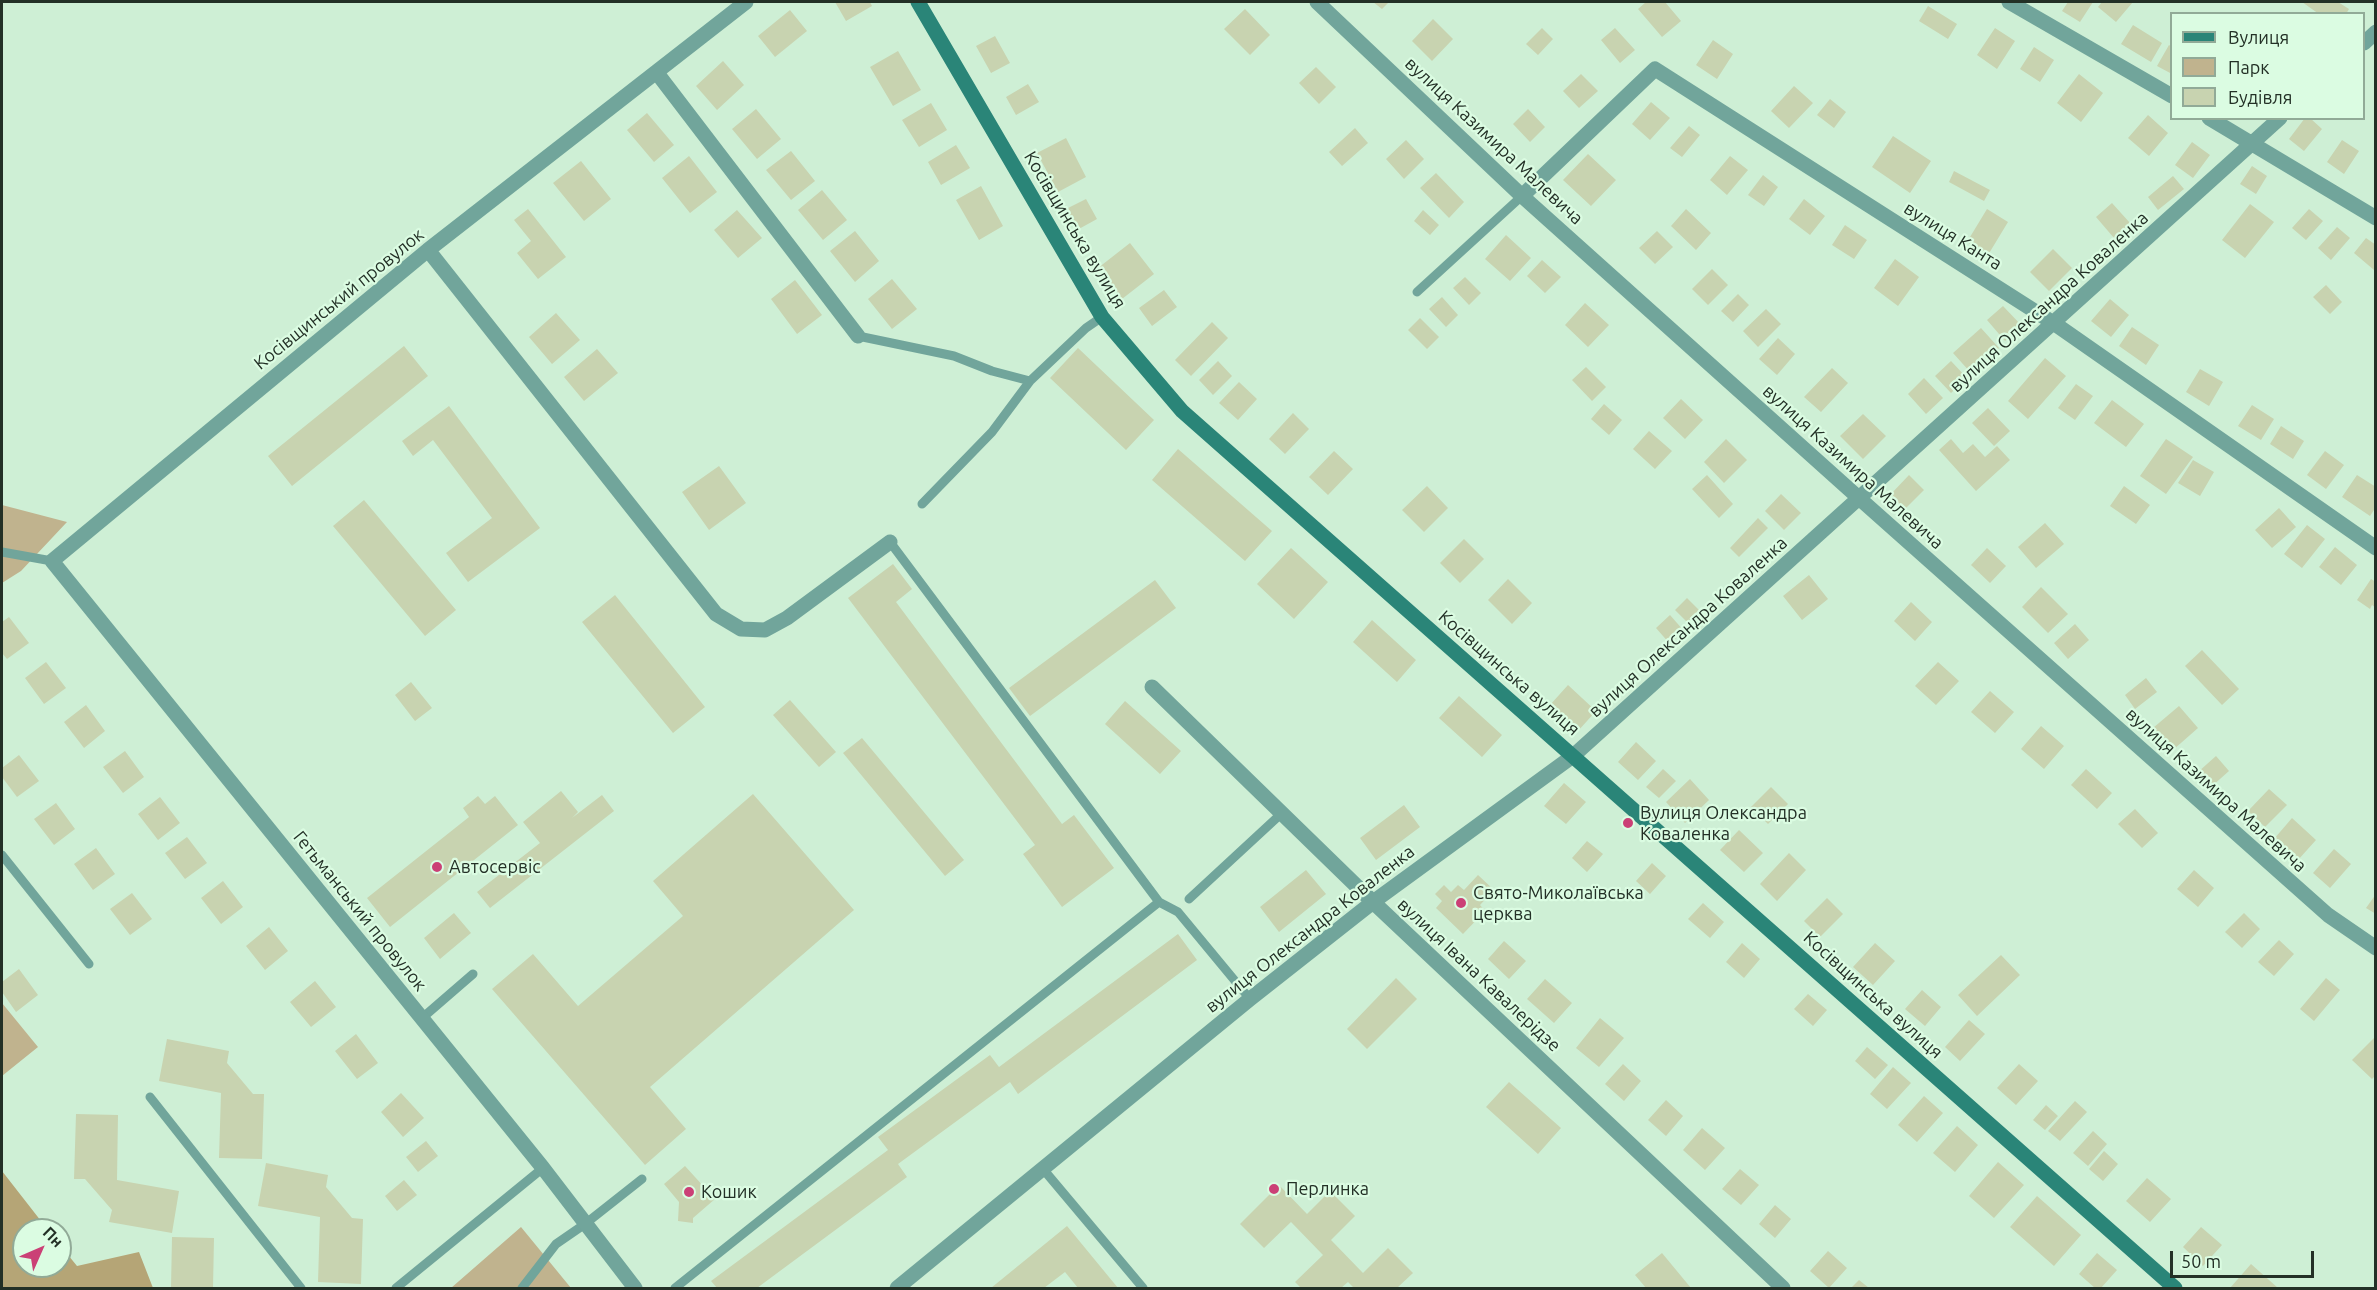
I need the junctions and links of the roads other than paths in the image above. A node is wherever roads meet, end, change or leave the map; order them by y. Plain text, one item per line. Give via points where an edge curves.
1 (746, 2) edge
2 (918, 2) edge
3 (1317, 2) edge
4 (2009, 2) edge
5 (657, 73) junction
6 (2170, 95) edge
7 (2212, 120) edge
8 (2278, 120) edge
9 (2253, 144) junction
10 (1522, 196) junction
11 (2376, 218) edge
12 (428, 250) junction
13 (1417, 292) dead end
14 (1102, 317) junction
15 (2055, 324) junction
16 (858, 336) joint
17 (1030, 381) junction
18 (1860, 499) junction
19 (922, 504) dead end
20 (890, 542) joint
21 (2376, 548) edge
22 (2, 552) edge
23 (51, 561) junction
24 (1152, 687) dead end
25 (1573, 756) junction
26 (1282, 813) junction
27 (2, 855) edge
28 (1189, 899) dead end
29 (1159, 902) junction
30 (1373, 902) junction
31 (2376, 948) edge
32 (88, 964) dead end
33 (472, 974) dead end
34 (1250, 999) junction
35 (421, 1019) junction
36 (150, 1097) dead end
37 (543, 1168) junction
38 (1042, 1169) junction
39 (642, 1179) dead end
40 (585, 1224) junction
41 (301, 1288) edge
42 (396, 1288) edge
43 (522, 1288) edge
44 (635, 1288) edge
45 (675, 1288) edge
46 (897, 1288) edge
47 (1143, 1288) edge
48 (1783, 1288) edge
49 (2175, 1288) edge

1 - 5 street, Косівщинський провулок
2 - 14 street, Косівщинська вулиця
3 - 10 street, вулиця Казимира Малевича
4 - 6 street
5 - 12 street, Косівщинський провулок
5 - 16 street
7 - 9 street
8 - 9 street, вулиця Олександра Коваленка
9 - 11 street
9 - 15 street, вулиця Олександра Коваленка
10 - 13 lane
10 - 15 street, вулиця Канта via 1655,69
10 - 18 street, вулиця Казимира Малевича
12 - 20 street via 716,614 741,629 765,630
12 - 23 street, Косівщинський провулок
14 - 17 lane
14 - 25 street, Косівщинська вулиця via 1182,411
15 - 18 street, вулиця Олександра Коваленка
15 - 21 street, вулиця Канта
16 - 17 lane via 954,356
17 - 19 lane via 992,432
18 - 25 street, вулиця Олександра Коваленка
18 - 31 street, вулиця Казимира Малевича via 2328,915
20 - 29 lane
22 - 23 lane
23 - 35 street, Гетьманський провулок
24 - 26 street, вулиця Івана Кавалерідзе
25 - 30 street, вулиця Олександра Коваленка
25 - 49 street, Косівщинська вулиця
26 - 28 lane
26 - 30 street, вулиця Івана Кавалерідзе
27 - 32 lane
29 - 34 lane via 1178,912
29 - 45 lane
30 - 34 street, вулиця Олександра Коваленка
30 - 48 street, вулиця Івана Кавалерідзе
33 - 35 lane
34 - 38 street, вулиця Олександра Коваленка
35 - 37 street, Гетьманський провулок
36 - 41 lane
37 - 40 street, Гетьманський провулок
37 - 42 lane
38 - 46 street, вулиця Олександра Коваленка
38 - 47 lane
39 - 40 lane
40 - 43 lane via 556,1244
40 - 44 street, Гетьманський провулок

